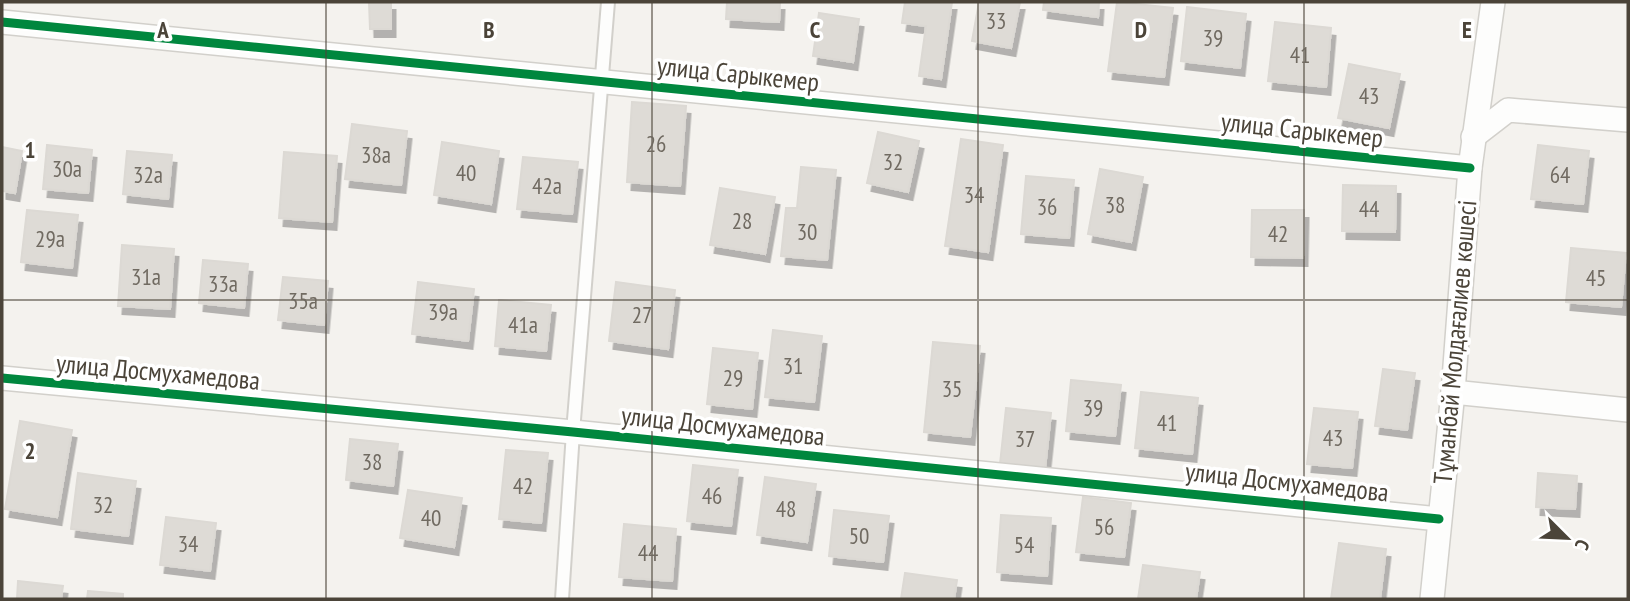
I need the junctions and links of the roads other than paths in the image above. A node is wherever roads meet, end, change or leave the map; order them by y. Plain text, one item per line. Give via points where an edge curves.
1 (608, 2) edge
2 (1493, 2) edge
3 (2, 22) edge
4 (600, 82) junction
5 (1628, 120) edge
6 (1473, 137) junction
7 (1470, 168) junction
8 (2, 378) edge
9 (1453, 392) junction
10 (1628, 410) edge
11 (573, 432) junction
12 (1440, 519) junction
13 (562, 599) edge
14 (1432, 599) edge

1 - 4 lane
2 - 6 street, Тұманбай Молдағалиев көшесі
3 - 4 street, улица Сарыкемер
4 - 7 street, улица Сарыкемер
4 - 11 lane
5 - 6 street via 1508,110
6 - 7 street, Тұманбай Молдағалиев көшесі
7 - 9 street, Тұманбай Молдағалиев көшесі
8 - 11 street, улица Досмухамедова
9 - 10 street
9 - 12 street, Тұманбай Молдағалиев көшесі
11 - 12 street, улица Досмухамедова
11 - 13 lane
12 - 14 street, Тұманбай Молдағалиев көшесі

